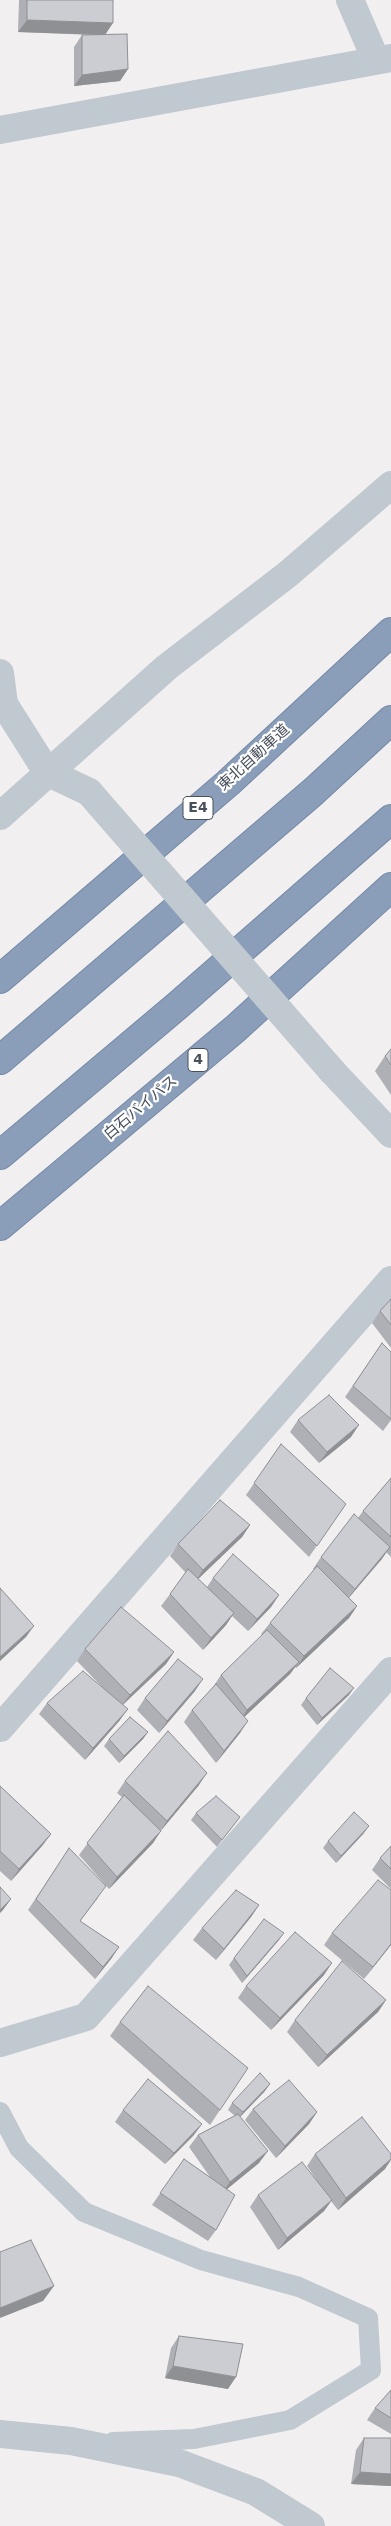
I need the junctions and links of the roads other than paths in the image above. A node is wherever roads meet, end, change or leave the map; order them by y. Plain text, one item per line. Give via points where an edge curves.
1 (350, 0) edge
2 (384, 59) edge
3 (0, 130) edge
4 (391, 485) edge
5 (391, 632) edge
6 (0, 673) edge
7 (391, 720) edge
8 (47, 772) junction
9 (0, 816) edge
10 (391, 820) edge
11 (391, 887) edge
12 (0, 979) edge
13 (0, 1060) edge
14 (391, 1134) edge
15 (0, 1156) edge
16 (0, 1226) edge
17 (391, 1280) edge
18 (391, 1672) edge
19 (0, 1728) edge
20 (0, 2043) edge
21 (0, 2112) edge
22 (0, 2434) edge
23 (82, 2444) junction
24 (312, 2526) edge

1 - 2 street
2 - 3 street
4 - 8 street via 288,574 167,666
5 - 12 highway, 東北自動車道 / E4 via 228,783
6 - 8 street via 4,704
7 - 13 highway
8 - 9 street
8 - 14 street, bridge via 89,792 332,1071
10 - 15 highway
11 - 16 highway, 白石バイパス / 4 via 235,1029
17 - 19 street
18 - 20 street via 86,2017
21 - 23 lane via 19,2148 84,2212 201,2260 299,2287 368,2318 370,2370 290,2420 194,2439
22 - 23 street
23 - 24 street via 179,2463 256,2492

